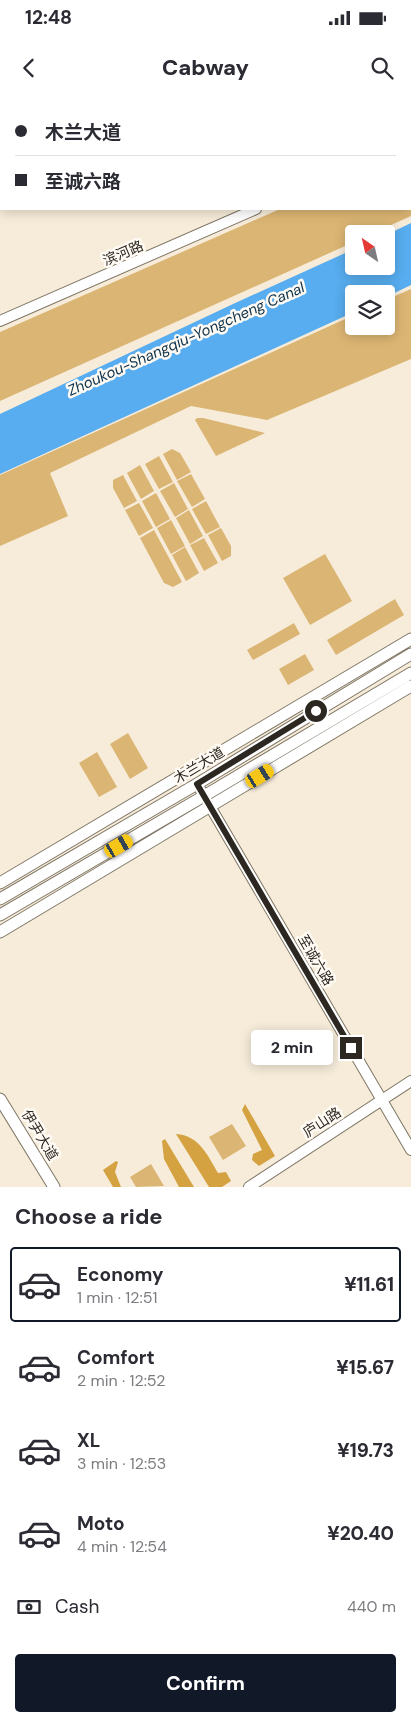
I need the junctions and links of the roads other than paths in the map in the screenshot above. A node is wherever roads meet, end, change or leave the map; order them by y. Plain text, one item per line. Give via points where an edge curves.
1 (254, 210) edge
2 (0, 321) edge
3 (411, 639) edge
4 (411, 654) edge
5 (411, 673) edge
6 (411, 686) edge
7 (197, 784) junction
8 (207, 802) junction
9 (0, 883) edge
10 (0, 899) edge
11 (0, 915) edge
12 (0, 932) edge
13 (411, 1081) edge
14 (0, 1099) edge
15 (381, 1100) junction
16 (411, 1150) edge
17 (54, 1187) edge
18 (249, 1187) edge

1 - 2 street, 滨河路
3 - 9 main road
4 - 7 main road, 木兰大道
5 - 8 main road
6 - 8 main road
7 - 8 street, 至诚六路
7 - 10 main road, 木兰大道
8 - 11 main road
8 - 12 main road
8 - 15 street, 至诚六路
13 - 15 street, 庐山路
14 - 17 main road, 伊尹大道
15 - 16 street, 至诚六路
15 - 18 street, 庐山路

